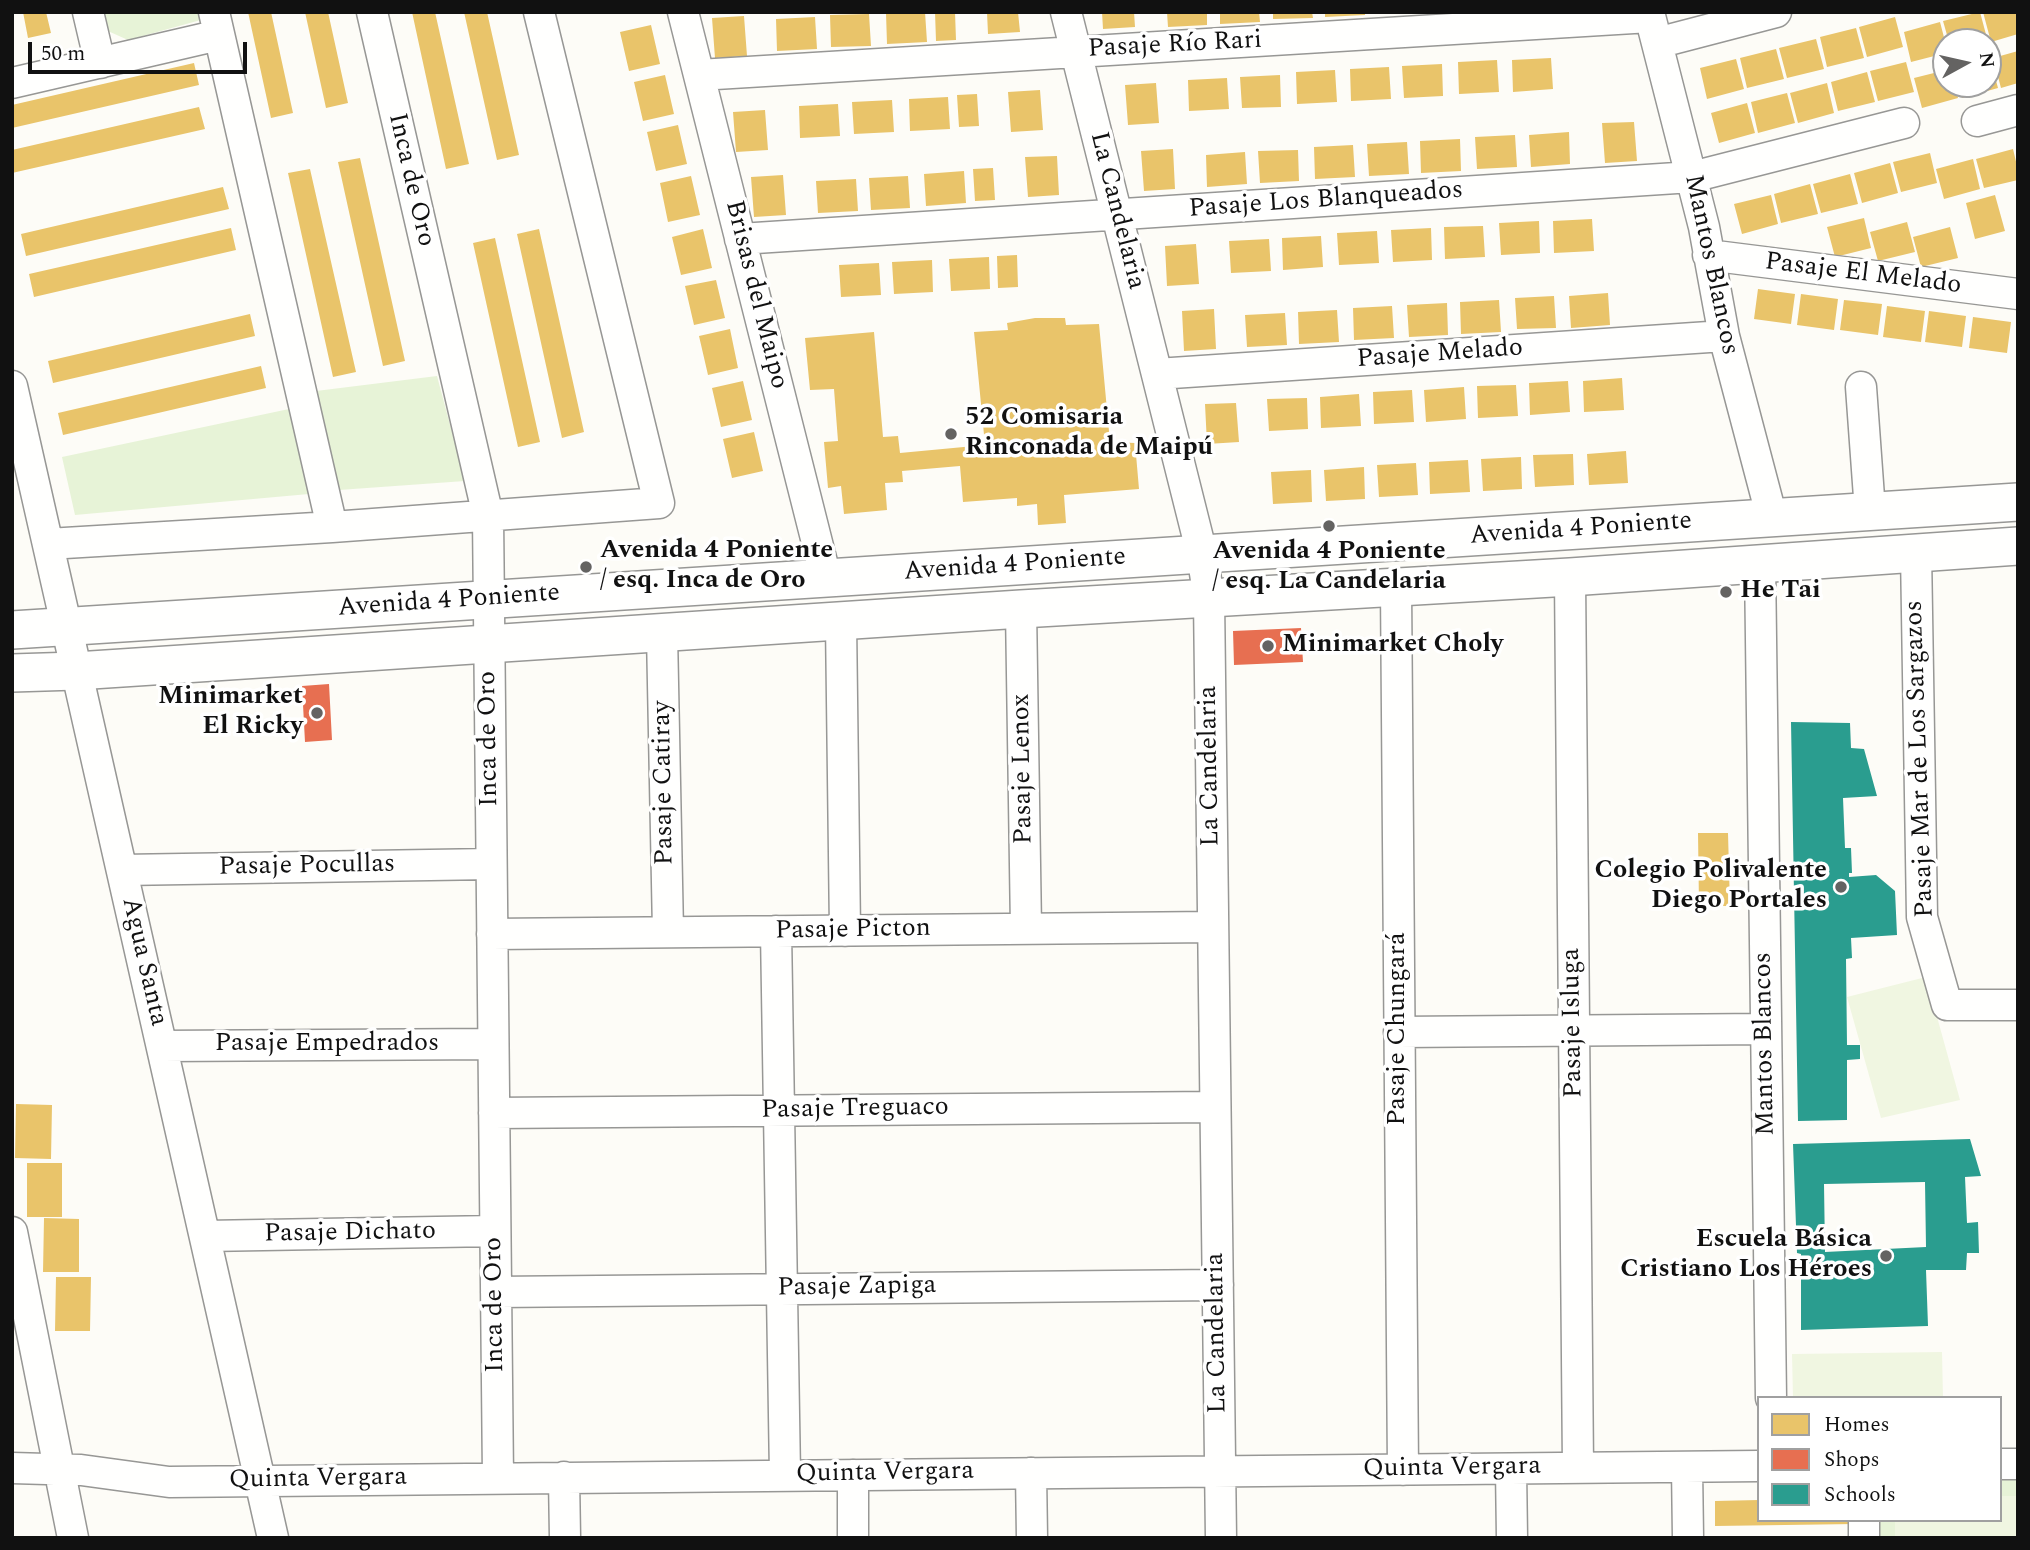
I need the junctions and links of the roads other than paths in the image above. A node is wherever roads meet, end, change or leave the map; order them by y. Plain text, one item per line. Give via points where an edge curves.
1 (88, 12) edge
2 (372, 12) edge
3 (539, 12) edge
4 (683, 12) edge
5 (1066, 12) edge
6 (1776, 12) edge
7 (217, 24) edge
8 (1652, 24) edge
9 (1076, 52) junction
10 (100, 63) junction
11 (699, 75) junction
12 (12, 83) edge
13 (2018, 110) edge
14 (1977, 121) dead end
15 (1904, 123) dead end
16 (1692, 177) junction
17 (1116, 215) junction
18 (740, 239) junction
19 (1708, 255) junction
20 (2018, 294) edge
21 (1724, 336) junction
22 (1157, 374) junction
23 (12, 386) edge
24 (1861, 387) dead end
25 (24, 487) edge
26 (2018, 502) edge
27 (1870, 511) junction
28 (488, 516) junction
29 (1772, 518) junction
30 (332, 527) junction
31 (48, 544) junction
32 (2018, 546) edge
33 (1916, 552) junction
34 (1202, 554) junction
35 (1759, 563) junction
36 (921, 572) junction
37 (1570, 577) junction
38 (826, 578) junction
39 (1396, 587) junction
40 (489, 599) junction
41 (1209, 599) junction
42 (1021, 609) junction
43 (922, 615) junction
44 (841, 622) junction
45 (66, 627) junction
46 (12, 630) edge
47 (662, 634) junction
48 (489, 644) junction
49 (76, 671) junction
50 (12, 673) edge
51 (491, 864) junction
52 (122, 870) junction
53 (1213, 927) junction
54 (1026, 929) junction
55 (776, 931) junction
56 (845, 931) junction
57 (668, 932) junction
58 (492, 934) junction
59 (2018, 1005) edge
60 (1766, 1029) junction
61 (1574, 1030) junction
62 (1399, 1032) junction
63 (493, 1044) junction
64 (162, 1046) junction
65 (1215, 1107) junction
66 (779, 1111) junction
67 (494, 1113) junction
68 (495, 1231) junction
69 (12, 1232) edge
70 (205, 1236) junction
71 (1218, 1285) junction
72 (782, 1289) junction
73 (496, 1292) junction
74 (1771, 1396) edge
75 (1757, 1466) edge
76 (1687, 1467) junction
77 (12, 1468) edge
78 (1578, 1468) junction
79 (60, 1469) junction
80 (1511, 1469) junction
81 (1403, 1470) junction
82 (1220, 1471) junction
83 (1031, 1473) junction
84 (785, 1475) junction
85 (853, 1475) junction
86 (564, 1477) junction
87 (498, 1478) junction
88 (260, 1480) junction
89 (74, 1538) edge
90 (273, 1538) edge
91 (565, 1538) edge
92 (853, 1538) edge
93 (1032, 1538) edge
94 (1221, 1538) edge
95 (1511, 1538) edge
96 (1688, 1538) edge

1 - 10 street
2 - 28 street, Inca de Oro
3 - 28 street via 659,503
4 - 11 street, Brisas del Maipo
5 - 9 street, La Candelaria
6 - 8 street, Pasaje Río Rari
7 - 10 street
7 - 30 street
8 - 9 street, Pasaje Río Rari
8 - 16 street, Mantos Blancos
9 - 11 street, Pasaje Río Rari
9 - 17 street, La Candelaria
10 - 12 street
11 - 18 street, Brisas del Maipo
13 - 14 street
15 - 16 street, Pasaje Los Blanqueados
16 - 17 street, Pasaje Los Blanqueados
16 - 19 street, Mantos Blancos
17 - 18 street, Pasaje Los Blanqueados
17 - 22 street, La Candelaria
18 - 38 street, Brisas del Maipo
19 - 20 street, Pasaje El Melado
19 - 21 street, Mantos Blancos
21 - 22 street, Pasaje Melado
21 - 29 street, Mantos Blancos
22 - 34 street, La Candelaria
23 - 25 street, Agua Santa
24 - 27 street
25 - 31 street, Agua Santa
26 - 27 street, Avenida 4 Poniente
27 - 29 street, Avenida 4 Poniente
28 - 30 street
28 - 40 street, Inca de Oro
29 - 34 street, Avenida 4 Poniente
30 - 31 street
31 - 45 street, Agua Santa
32 - 33 street, Avenida 4 Poniente
33 - 35 street, Avenida 4 Poniente
33 - 59 street, Pasaje Mar de Los Sargazos via 1922,917 1947,1005
34 - 36 street, Avenida 4 Poniente
34 - 41 street, La Candelaria
35 - 37 street, Avenida 4 Poniente
35 - 60 street, Mantos Blancos
36 - 38 street, Avenida 4 Poniente
36 - 43 street
37 - 39 street, Avenida 4 Poniente
37 - 61 street, Pasaje Isluga
38 - 40 street, Avenida 4 Poniente
39 - 41 street, Avenida 4 Poniente
39 - 62 street, Pasaje Chungará
40 - 45 street, Avenida 4 Poniente
40 - 48 street, Inca de Oro
41 - 42 street, Avenida 4 Poniente
41 - 53 street, La Candelaria
42 - 43 street, Avenida 4 Poniente
42 - 54 street, Pasaje Lenox
43 - 44 street, Avenida 4 Poniente
44 - 47 street, Avenida 4 Poniente
44 - 56 street
45 - 46 street, Avenida 4 Poniente
45 - 49 street, Agua Santa
47 - 48 street, Avenida 4 Poniente
47 - 57 street, Pasaje Catiray
48 - 49 street, Avenida 4 Poniente
48 - 51 street, Inca de Oro
49 - 50 street, Avenida 4 Poniente
49 - 52 street, Agua Santa
51 - 52 street, Pasaje Pocullas
51 - 58 street, Inca de Oro
52 - 64 street, Agua Santa
53 - 54 street, Pasaje Picton
53 - 65 street, La Candelaria
54 - 56 street, Pasaje Picton
55 - 56 street, Pasaje Picton
55 - 57 street, Pasaje Picton
55 - 66 street
57 - 58 street, Pasaje Picton
58 - 63 street, Inca de Oro
60 - 61 street
60 - 74 street, Mantos Blancos
61 - 62 street
61 - 78 street, Pasaje Isluga
62 - 81 street, Pasaje Chungará
63 - 64 street, Pasaje Empedrados
63 - 67 street, Inca de Oro
64 - 70 street, Agua Santa
65 - 66 street, Pasaje Treguaco
65 - 71 street, La Candelaria
66 - 67 street, Pasaje Treguaco
66 - 72 street
67 - 68 street, Inca de Oro
68 - 70 street, Pasaje Dichato
68 - 73 street, Inca de Oro
69 - 79 street
70 - 88 street, Agua Santa
71 - 72 street, Pasaje Zapiga
71 - 82 street, La Candelaria
72 - 73 street, Pasaje Zapiga
72 - 84 street
73 - 87 street, Inca de Oro
75 - 76 street, Quinta Vergara
76 - 78 street, Quinta Vergara
76 - 96 street
77 - 79 street, Quinta Vergara
78 - 80 street, Quinta Vergara
79 - 88 street, Quinta Vergara via 169,1482
79 - 89 street
80 - 81 street, Quinta Vergara
80 - 95 street
81 - 82 street, Quinta Vergara
82 - 83 street, Quinta Vergara
82 - 94 street, La Candelaria
83 - 85 street, Quinta Vergara
83 - 93 street
84 - 85 street, Quinta Vergara
84 - 86 street, Quinta Vergara
85 - 92 street
86 - 87 street, Quinta Vergara
86 - 91 street
87 - 88 street, Quinta Vergara
88 - 90 street, Agua Santa

